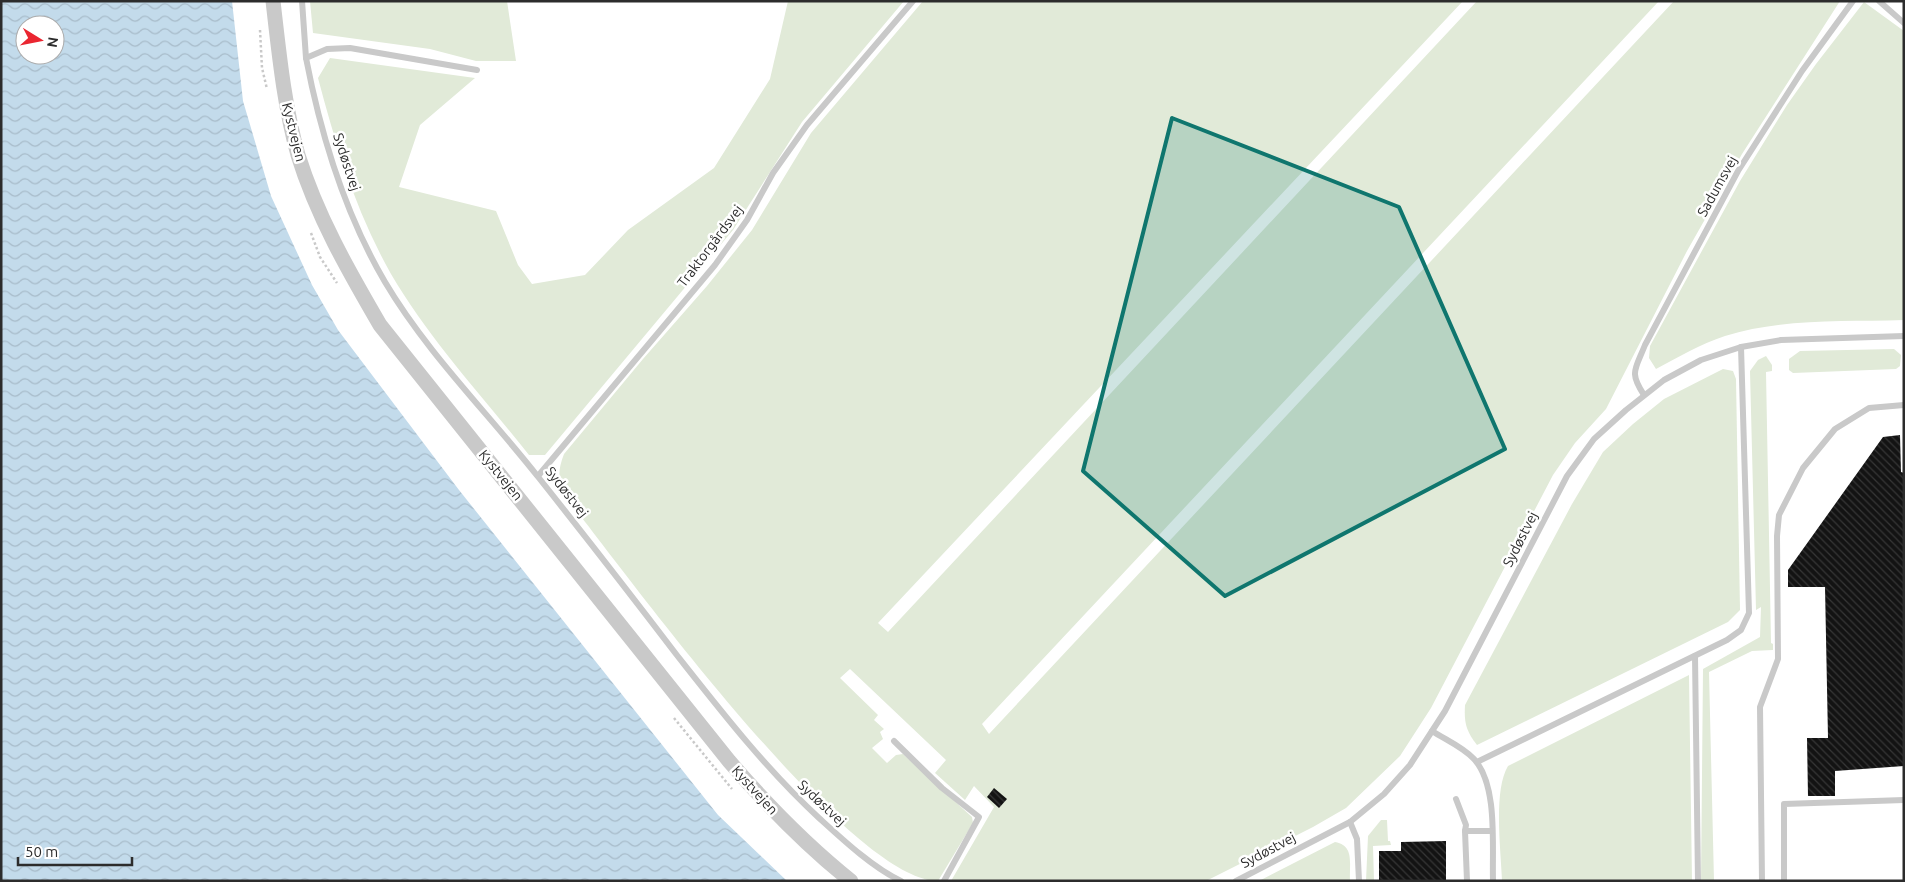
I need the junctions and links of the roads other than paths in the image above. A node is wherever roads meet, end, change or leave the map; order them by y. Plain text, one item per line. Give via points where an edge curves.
1 (274, 1) edge
2 (302, 1) edge
3 (913, 1) edge
4 (1853, 1) edge
5 (1879, 1) edge
6 (1904, 23) edge
7 (306, 58) junction
8 (477, 70) dead end
9 (1904, 336) edge
10 (1741, 347) junction
11 (1644, 396) junction
12 (1904, 405) edge
13 (538, 476) junction
14 (1695, 656) junction
15 (1432, 732) junction
16 (894, 740) dead end
17 (1477, 762) junction
18 (1456, 799) dead end
19 (1904, 800) edge
20 (1350, 822) junction
21 (1491, 830) junction
22 (1465, 831) junction
23 (852, 881) edge
24 (901, 881) edge
25 (944, 881) edge
26 (1236, 881) edge
27 (1359, 881) edge
28 (1466, 881) edge
29 (1492, 881) edge
30 (1698, 881) edge
31 (1762, 881) edge
32 (1784, 881) edge

1 - 23 street, Kystvejen via 282,81 298,154 318,210 339,255 380,325 730,761 770,808 821,857
2 - 7 lane, Sydøstvej
3 - 13 lane, Traktorgårdsvej via 807,125 773,173 748,220 715,265
4 - 11 lane, Sadumsvej via 1802,71 1738,171 1645,345 1634,373
5 - 6 lane
7 - 8 lane via 327,49 350,48
7 - 13 lane, Sydøstvej via 332,162 352,217 385,281 412,323
9 - 10 lane, Sydøstvej via 1780,340
10 - 11 lane, Sydøstvej via 1701,360 1664,380
10 - 14 lane via 1749,613 1741,630
11 - 15 lane, Sydøstvej via 1594,439 1567,476
12 - 31 lane via 1869,408 1835,429 1803,468 1779,515 1778,659 1760,707
13 - 24 lane, Sydøstvej via 739,734 790,791 844,841
14 - 17 lane
14 - 30 lane
15 - 17 lane
15 - 20 lane, Sydøstvej via 1410,765 1384,794
16 - 25 lane via 942,788 980,817
17 - 21 lane via 1490,788
18 - 22 lane
19 - 32 lane via 1784,804
20 - 26 lane, Sydøstvej
20 - 27 lane via 1357,839
21 - 22 lane
21 - 29 lane
22 - 28 lane

